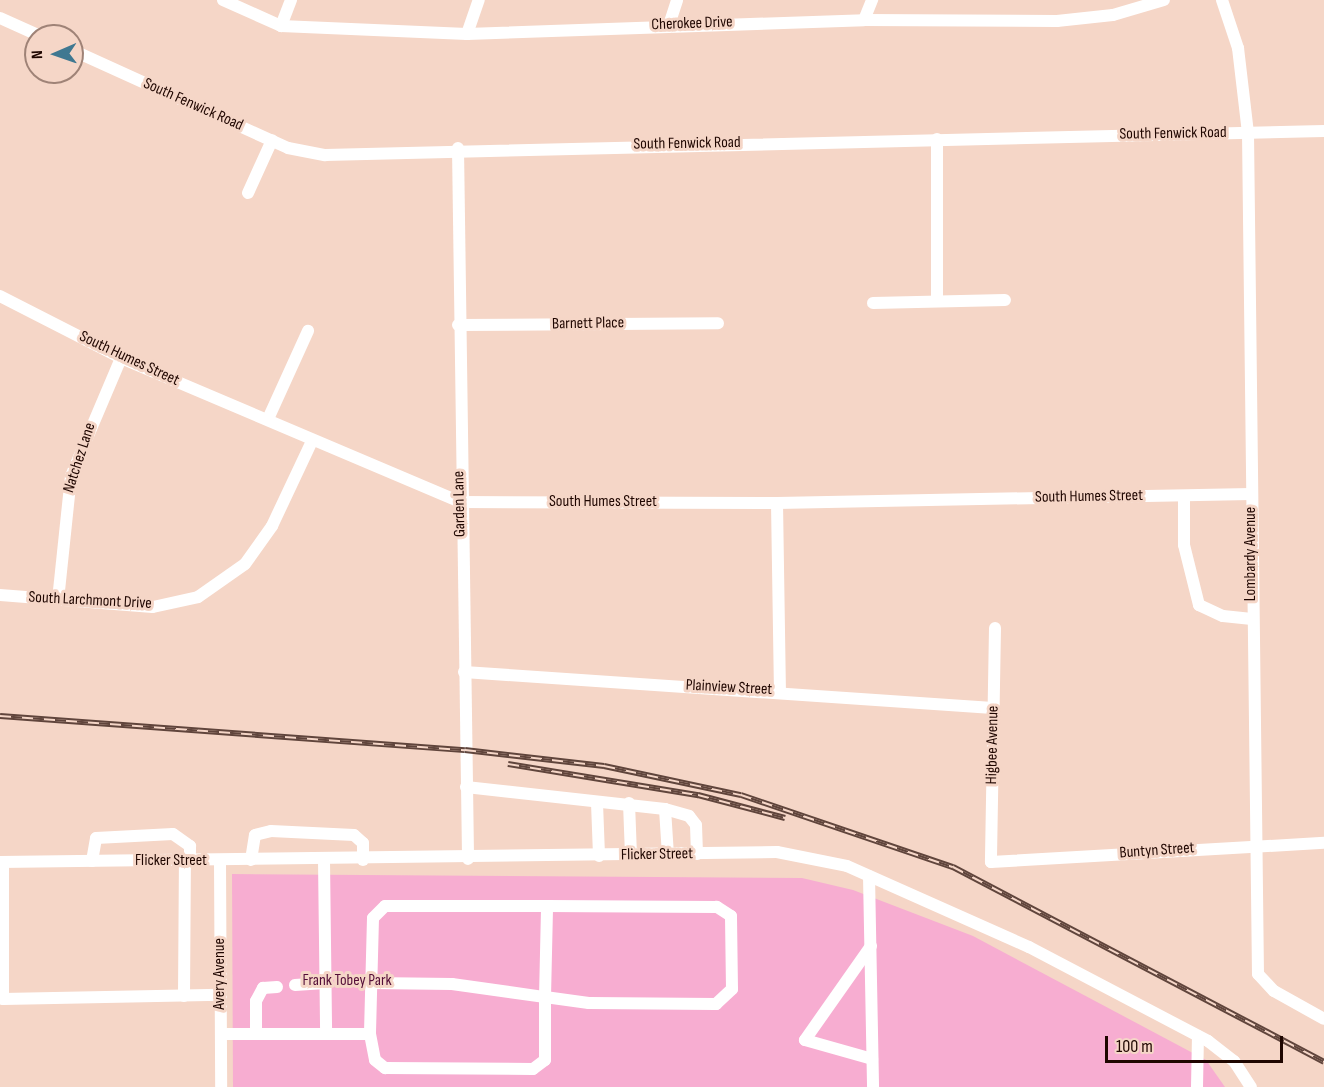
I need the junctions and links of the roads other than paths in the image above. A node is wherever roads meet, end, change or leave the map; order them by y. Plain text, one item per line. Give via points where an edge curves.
1 (223, 0) edge
2 (291, 0) edge
3 (479, 0) edge
4 (678, 0) edge
5 (872, 0) edge
6 (1164, 0) edge
7 (1222, 0) edge
8 (0, 18) edge
9 (864, 20) junction
10 (669, 25) junction
11 (281, 26) junction
12 (24, 29) edge
13 (467, 34) junction
14 (84, 55) edge
15 (1324, 131) edge
16 (1248, 133) junction
17 (937, 139) junction
18 (272, 140) junction
19 (458, 148) junction
20 (248, 193) dead end
21 (0, 296) edge
22 (1005, 300) dead end
23 (937, 301) junction
24 (873, 303) dead end
25 (718, 323) dead end
26 (458, 325) junction
27 (308, 331) dead end
28 (121, 358) junction
29 (268, 419) junction
30 (312, 441) junction
31 (1251, 494) junction
32 (1184, 495) junction
33 (460, 502) junction
34 (777, 503) junction
35 (0, 595) edge
36 (58, 600) junction
37 (1252, 619) junction
38 (995, 628) dead end
39 (464, 672) junction
40 (780, 691) junction
41 (993, 708) junction
42 (466, 788) junction
43 (597, 803) junction
44 (629, 803) junction
45 (665, 809) junction
46 (1324, 843) edge
47 (1253, 845) junction
48 (697, 854) junction
49 (631, 855) junction
50 (668, 855) junction
51 (599, 856) junction
52 (468, 859) junction
53 (251, 860) junction
54 (324, 860) junction
55 (363, 860) junction
56 (92, 861) junction
57 (188, 861) junction
58 (220, 861) junction
59 (1, 862) edge
60 (991, 862) joint
61 (870, 876) junction
62 (547, 906) junction
63 (870, 946) junction
64 (2, 950) edge
65 (325, 983) junction
66 (372, 983) junction
67 (296, 985) dead end
68 (277, 987) dead end
69 (220, 995) junction
70 (184, 996) junction
71 (545, 997) junction
72 (2, 999) edge
73 (1324, 1018) edge
74 (221, 1034) junction
75 (256, 1034) junction
76 (326, 1034) junction
77 (370, 1034) junction
78 (1198, 1036) junction
79 (872, 1059) junction
80 (221, 1087) edge
81 (873, 1087) edge
82 (1197, 1087) edge
83 (1251, 1087) edge

1 - 11 street, Cherokee Drive
2 - 11 street
3 - 13 street
4 - 10 street
5 - 9 street
6 - 9 street, Cherokee Drive via 1113,15 1057,21
7 - 16 street, Lombardy Avenue via 1238,48
8 - 12 street
9 - 10 street, Cherokee Drive
10 - 13 street, Cherokee Drive
11 - 13 street, Cherokee Drive
14 - 18 street, South Fenwick Road
15 - 16 street, South Fenwick Road
16 - 17 street, South Fenwick Road
16 - 31 street, Lombardy Avenue
17 - 19 street, South Fenwick Road
17 - 23 street
18 - 19 street, South Fenwick Road via 325,155
18 - 20 street
19 - 26 street, Garden Lane
21 - 28 street, South Humes Street
22 - 23 street
23 - 24 street
25 - 26 street, Barnett Place
26 - 33 street, Garden Lane
27 - 29 street
28 - 29 street, South Humes Street
28 - 36 street, Natchez Lane via 71,476
29 - 30 street, South Humes Street
30 - 33 street, South Humes Street
30 - 36 street, South Larchmont Drive via 272,526 245,564 198,597 153,607
31 - 32 street, South Humes Street
31 - 37 street, Lombardy Avenue
32 - 34 street, South Humes Street
32 - 37 street via 1184,545 1199,605 1223,616
33 - 34 street, South Humes Street
33 - 39 street, Garden Lane
34 - 40 street
35 - 36 street, South Larchmont Drive
37 - 47 street, Lombardy Avenue
38 - 41 street, Higbee Avenue
39 - 40 street, Plainview Street
39 - 42 street, Garden Lane
40 - 41 street, Plainview Street
41 - 60 street, Higbee Avenue
42 - 43 street
42 - 52 street, Garden Lane
43 - 44 street
43 - 51 street
44 - 45 street
44 - 49 street
45 - 48 street via 689,816 696,825
45 - 50 street
46 - 47 street, Buntyn Street
47 - 60 street, Buntyn Street
47 - 73 street, Lombardy Avenue via 1260,975 1274,991
48 - 50 street, Flicker Street
48 - 61 street, Flicker Street via 777,852
49 - 50 street, Flicker Street
49 - 51 street, Flicker Street
51 - 52 street, Flicker Street
52 - 55 street, Flicker Street
53 - 54 street, Flicker Street
53 - 55 street via 255,835 271,831 354,835 363,843
53 - 58 street, Flicker Street
54 - 55 street, Flicker Street
54 - 65 street
56 - 57 street, Flicker Street
56 - 57 street via 94,841 102,837 173,834 190,846
56 - 59 street, Flicker Street
57 - 58 street, Flicker Street
57 - 70 street
58 - 69 street, Avery Avenue
59 - 64 street
61 - 63 street
61 - 78 street, Flicker Street via 1029,947
62 - 66 street via 385,906 373,918
62 - 71 street
62 - 71 street via 717,907 731,916 732,989 716,1004 589,1003
63 - 79 street
63 - 79 street via 806,1040
64 - 72 street
65 - 67 street
65 - 76 street
66 - 71 street via 452,984
66 - 77 street
68 - 75 street via 263,988 256,1001
69 - 70 street
69 - 74 street, Avery Avenue
70 - 72 street
71 - 77 street via 545,1060 533,1069 385,1068 375,1060
74 - 75 street
74 - 80 street, Avery Avenue
75 - 76 street
76 - 77 street
78 - 82 street
78 - 83 street, Flicker Street via 1234,1061
79 - 81 street

